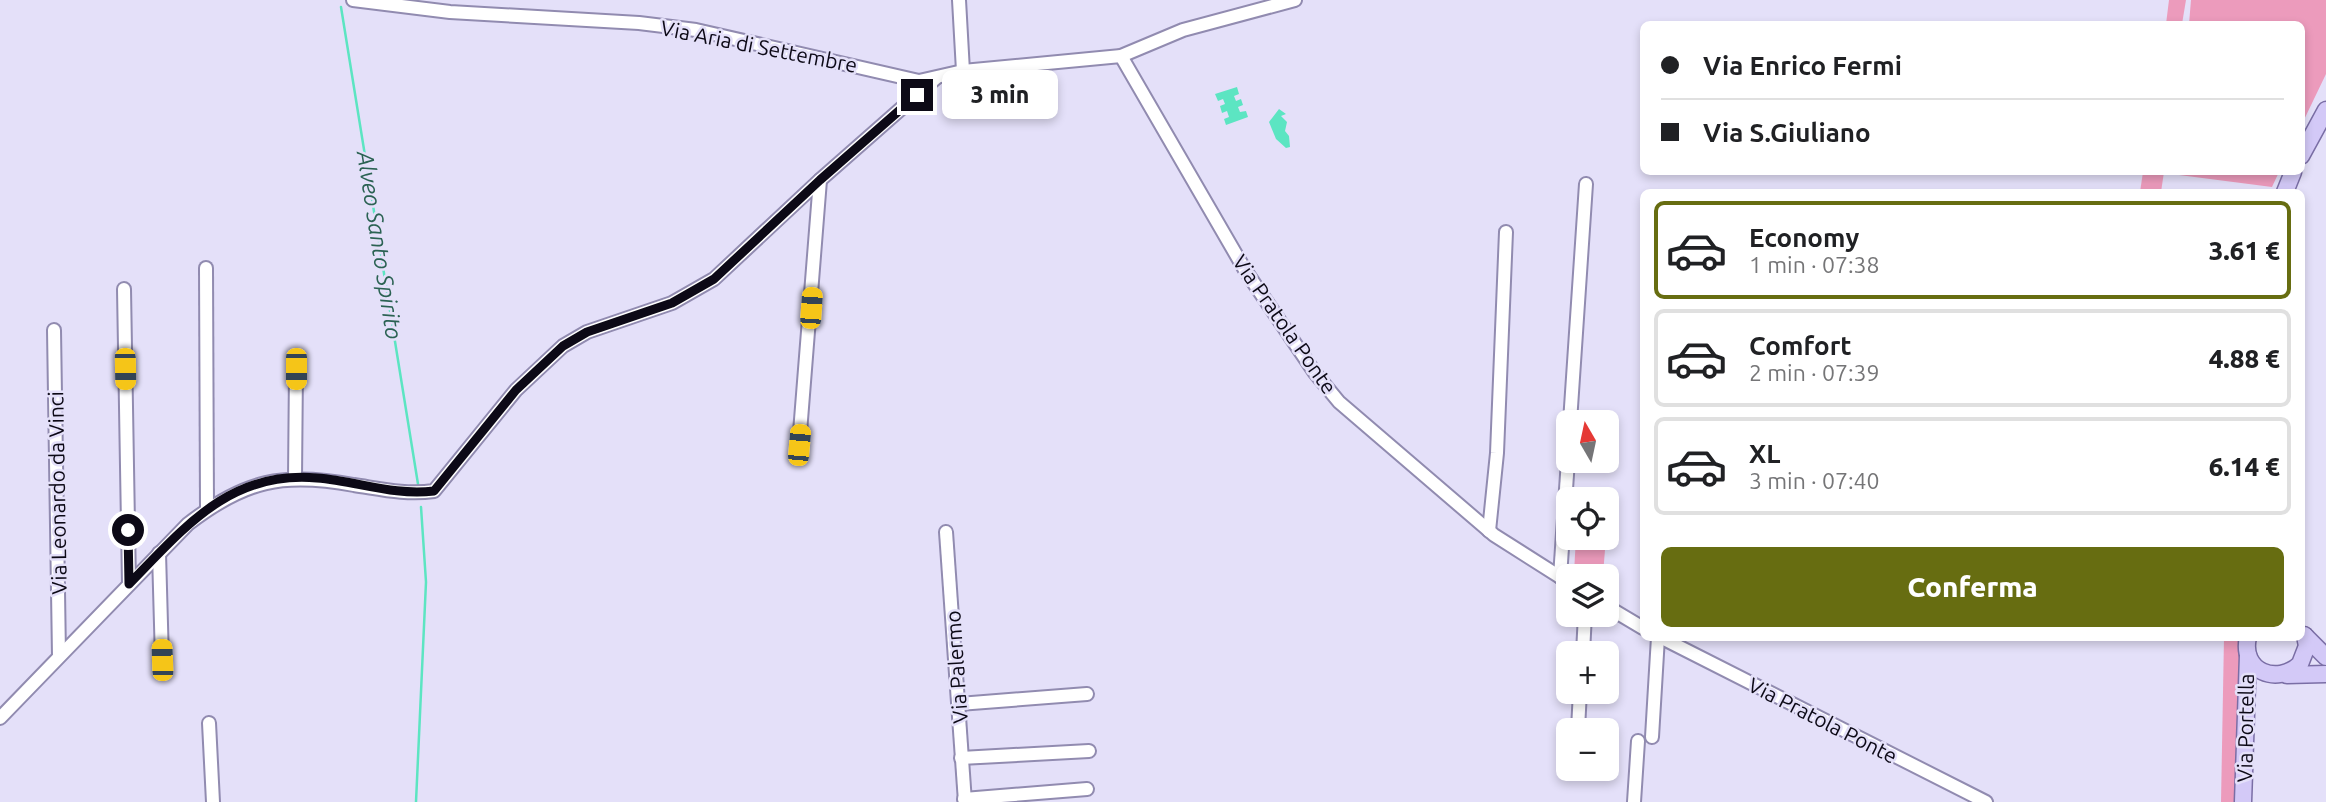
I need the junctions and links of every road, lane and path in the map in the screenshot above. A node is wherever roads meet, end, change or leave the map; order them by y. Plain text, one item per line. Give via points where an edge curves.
1 (353, 0) edge
2 (959, 0) edge
3 (1295, 0) edge
4 (1125, 61) junction
5 (963, 71) junction
6 (936, 78) junction
7 (2326, 110) edge
8 (2305, 149) edge
9 (820, 180) junction
10 (1586, 184) dead end
11 (1506, 232) dead end
12 (206, 268) dead end
13 (124, 289) dead end
14 (54, 330) dead end
15 (296, 369) dead end
16 (1571, 410) edge
17 (799, 445) dead end
18 (1568, 473) edge
19 (295, 478) junction
20 (207, 509) junction
21 (1489, 531) junction
22 (946, 532) dead end
23 (159, 553) junction
24 (1565, 564) edge
25 (1556, 574) edge
26 (129, 584) junction
27 (1619, 614) edge
28 (1640, 626) edge
29 (2305, 635) edge
30 (1659, 641) edge
31 (1667, 641) edge
32 (2248, 641) edge
33 (2304, 641) edge
34 (2248, 655) junction
35 (59, 656) junction
36 (2326, 657) edge
37 (162, 660) dead end
38 (2326, 674) edge
39 (2285, 675) junction
40 (1087, 694) dead end
41 (959, 704) junction
42 (0, 718) edge
43 (209, 723) dead end
44 (1652, 737) dead end
45 (1638, 741) dead end
46 (1089, 751) dead end
47 (961, 758) junction
48 (1087, 789) dead end
49 (965, 801) edge
50 (213, 802) edge
51 (1634, 802) edge
52 (1986, 802) edge
53 (2243, 802) edge

1 - 6 street, Via Aria di Settembre via 450,12 696,30 919,81
2 - 5 street
3 - 4 street, Via Aria di Settembre via 1183,30
4 - 5 street, Via Aria di Settembre
4 - 21 street, Via Pratola Ponte via 1245,270 1315,373 1375,435
5 - 6 street, Via Aria di Settembre
6 - 9 street
7 - 8 main road
9 - 17 street
9 - 19 street via 714,279 672,303 587,332 563,346 516,390 434,491 399,493
10 - 16 street
11 - 21 street via 1497,453
12 - 20 street
13 - 26 street
14 - 35 street, Via Leonardo da Vinci
15 - 19 street
18 - 24 street
19 - 20 street via 243,488
20 - 23 street
21 - 25 street, Via Pratola Ponte
22 - 41 street, Via Palermo
23 - 26 street
23 - 37 street
26 - 35 street
27 - 28 street
29 - 36 main road, Via Portella
30 - 44 street
31 - 52 street, Via Pratola Ponte
32 - 34 main road, Via Portella
33 - 39 main road, Via Portella via 2305,656
34 - 39 main road, Via Portella via 2265,674
34 - 53 main road, Via Portella
35 - 42 street
38 - 39 main road
40 - 41 street
41 - 47 street, Via Palermo
43 - 50 street
45 - 51 street
46 - 47 street
47 - 49 street, Via Palermo
48 - 49 street

